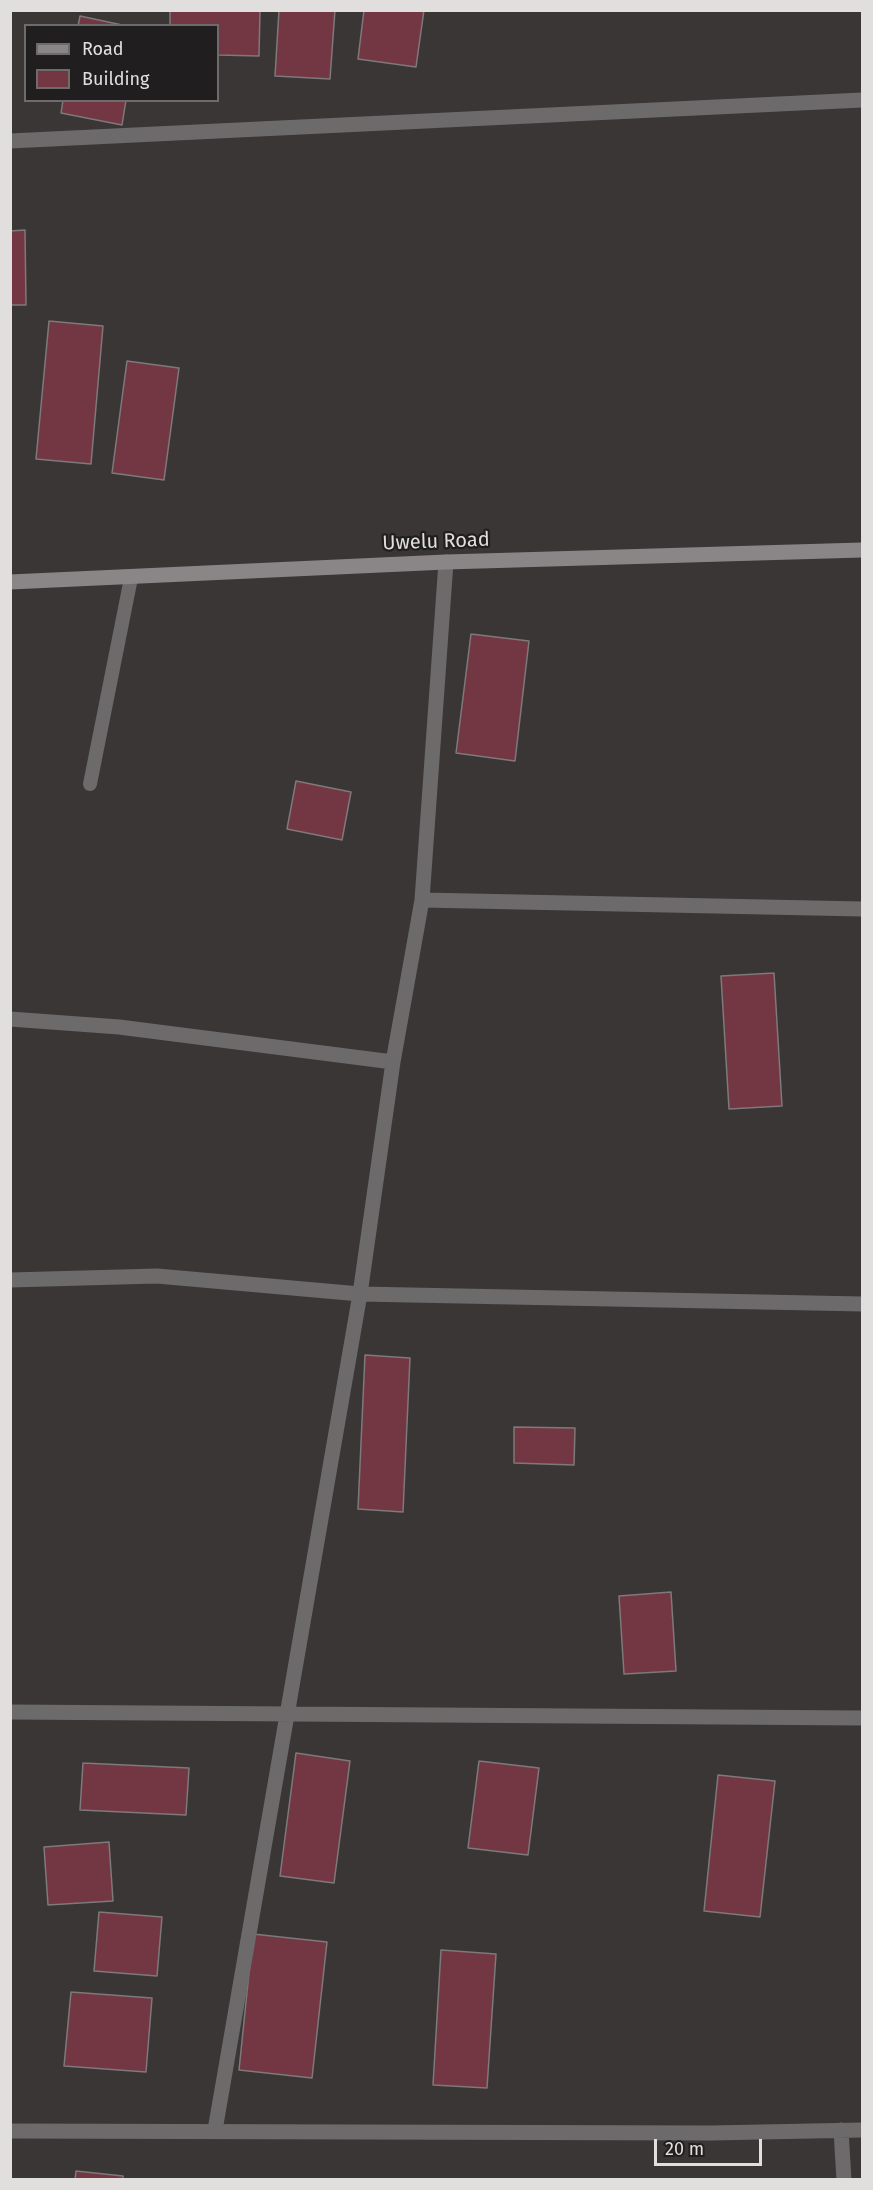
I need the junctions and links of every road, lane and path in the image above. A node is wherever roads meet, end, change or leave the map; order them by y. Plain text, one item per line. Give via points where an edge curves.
1 (862, 100) edge
2 (10, 141) edge
3 (862, 550) edge
4 (446, 562) junction
5 (131, 578) junction
6 (10, 582) edge
7 (90, 784) dead end
8 (422, 900) junction
9 (862, 909) edge
10 (10, 1019) edge
11 (393, 1062) junction
12 (10, 1280) edge
13 (360, 1294) junction
14 (862, 1304) edge
15 (10, 1712) edge
16 (287, 1715) junction
17 (862, 1718) edge
18 (215, 2130) junction
19 (841, 2130) junction
20 (862, 2130) edge
21 (10, 2131) edge
22 (844, 2180) edge

1 - 2 street
3 - 4 street, Uwelu Road
4 - 5 street, Uwelu Road
4 - 8 street
5 - 6 street, Uwelu Road
5 - 7 lane
8 - 9 street
8 - 11 street
10 - 11 street via 119,1027
11 - 13 street
12 - 13 street via 158,1276
13 - 14 street
13 - 16 street
15 - 16 street
16 - 17 street
16 - 18 street
18 - 19 street
18 - 21 street
19 - 20 street
19 - 22 street

